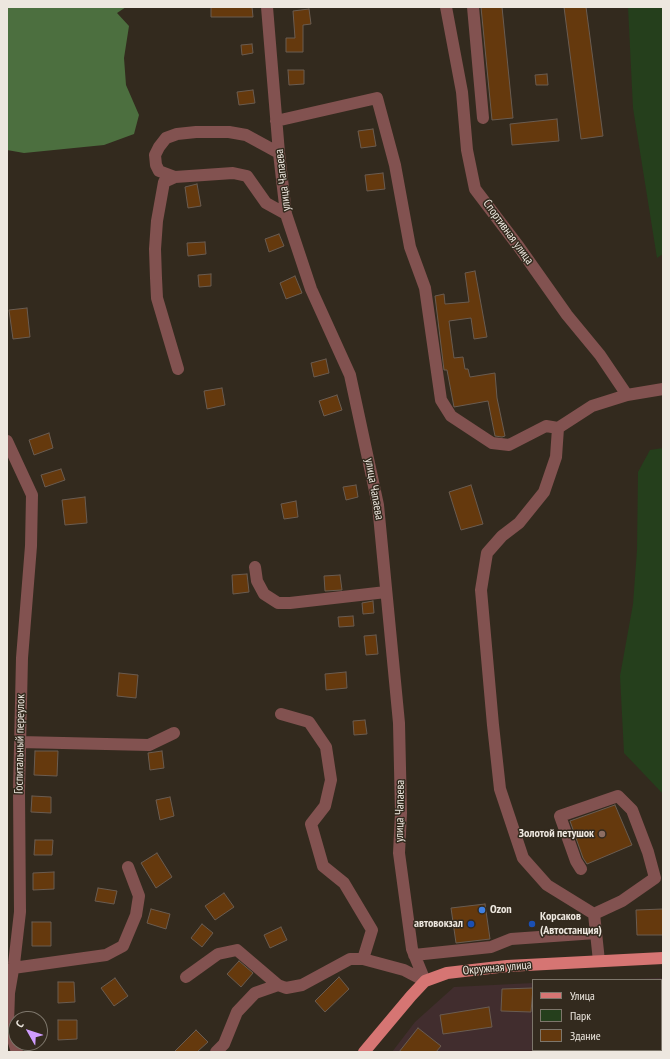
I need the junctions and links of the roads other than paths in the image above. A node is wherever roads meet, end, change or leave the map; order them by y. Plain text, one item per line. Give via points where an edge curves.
1 (267, 7) edge
2 (446, 7) edge
3 (472, 7) edge
4 (483, 118) dead end
5 (276, 121) junction
6 (279, 153) junction
7 (175, 177) junction
8 (286, 214) junction
9 (178, 369) dead end
10 (663, 388) edge
11 (627, 395) junction
12 (558, 428) junction
13 (7, 441) edge
14 (255, 567) dead end
15 (386, 592) junction
16 (281, 714) dead end
17 (174, 733) dead end
18 (20, 742) junction
19 (128, 867) dead end
20 (581, 869) dead end
21 (594, 914) junction
22 (596, 933) junction
23 (414, 955) junction
24 (663, 958) edge
25 (364, 959) junction
26 (599, 962) junction
27 (14, 968) junction
28 (186, 977) dead end
29 (425, 981) junction
30 (278, 985) junction
31 (8, 1011) edge
32 (216, 1052) edge
33 (364, 1052) edge

1 - 5 street, улица Чапаева
2 - 11 street, Спортивная улица via 462,92 467,150 475,189 567,316 600,355
3 - 4 street
5 - 6 street, улица Чапаева
5 - 12 street via 377,98 395,165 410,247 425,288 441,400 451,416 492,443 509,445 546,426
6 - 7 street via 246,135 229,132 177,134 166,138 155,155 159,171
6 - 8 street, улица Чапаева
7 - 8 street via 233,173 247,176 266,203
7 - 9 street via 164,182 155,248 157,298
8 - 15 street, улица Чапаева via 311,289 350,375 378,505
10 - 11 street
11 - 12 street via 592,406
12 - 21 street via 556,457 544,492 519,523 502,536 487,553 481,590 500,789 523,858 547,885
13 - 18 street, Госпитальный переулок via 32,495 31,546 22,658
14 - 15 street via 257,581 264,594 278,603
15 - 23 street, улица Чапаева via 399,723 399,853
16 - 25 street via 309,722 326,747 331,780 325,806 311,824 323,866 344,883 372,930
17 - 18 street via 149,746
18 - 27 street, Госпитальный переулок via 20,912
19 - 27 street via 139,896 136,915 123,946 106,955
20 - 21 street via 560,816 618,796 632,810 655,878 622,901
21 - 22 street
22 - 23 street via 511,939 491,947
22 - 26 street
23 - 29 street, улица Чапаева
24 - 26 main road, Окружная улица
25 - 29 street via 404,970
25 - 30 street via 350,959 302,985 286,988
26 - 29 main road, Окружная улица via 507,966 447,973
27 - 31 street, Госпитальный переулок
28 - 30 street via 218,954 237,950
29 - 33 main road, Окружная улица
30 - 32 street via 254,993 237,1012 224,1044

